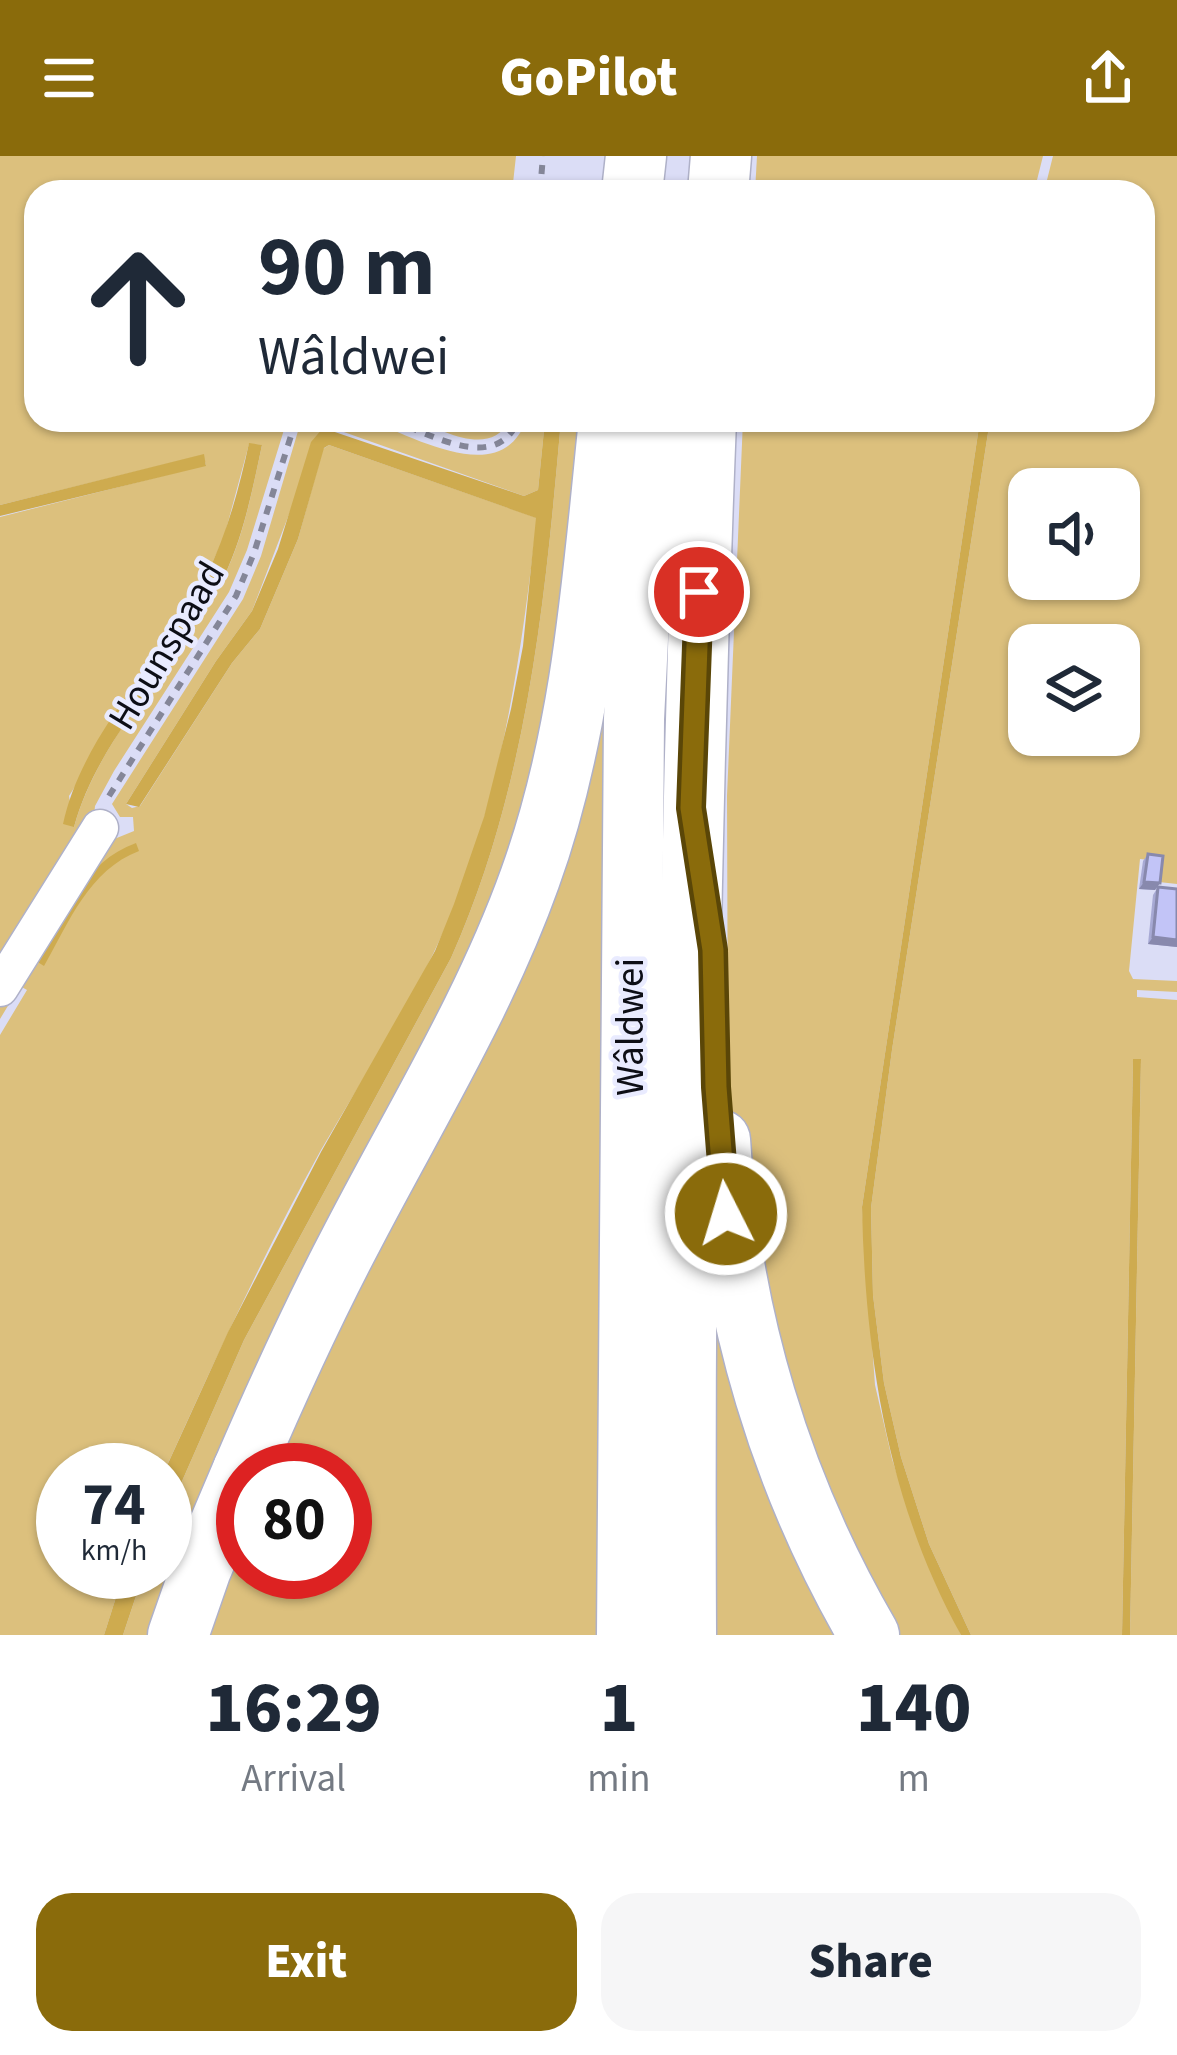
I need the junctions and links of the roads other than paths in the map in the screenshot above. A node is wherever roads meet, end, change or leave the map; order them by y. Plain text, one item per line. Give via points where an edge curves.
1 (608, 432) edge
2 (648, 432) edge
3 (706, 432) edge
4 (691, 808) junction
5 (100, 828) road end
6 (0, 988) edge
7 (255, 1443) edge
8 (216, 1534) edge
9 (178, 1635) edge
10 (627, 1635) edge
11 (686, 1635) edge
12 (869, 1635) edge

1 - 7 highway via 574,708 530,878
2 - 10 highway, Wâldwei via 634,719
3 - 4 highway, Wâldwei
4 - 11 highway, Wâldwei
4 - 12 highway via 713,950 720,1150 743,1311 818,1543
5 - 6 street
8 - 9 highway

